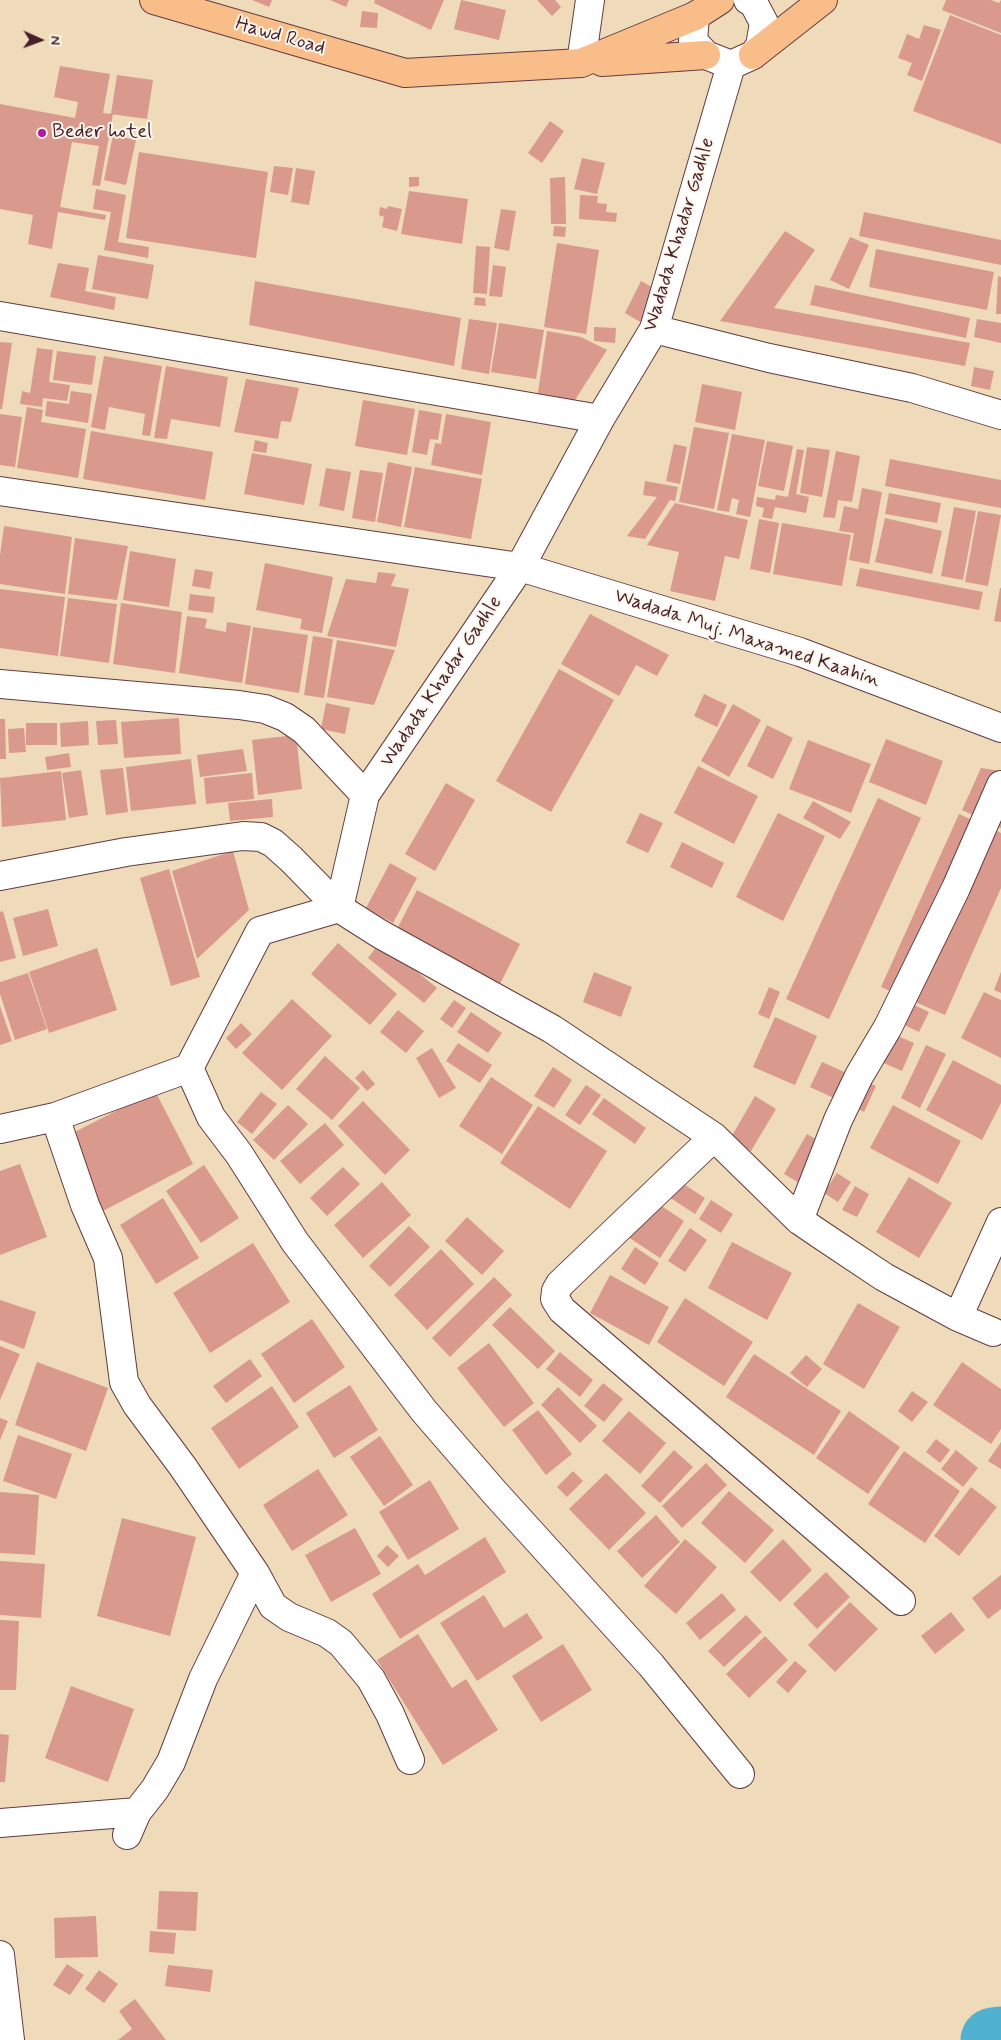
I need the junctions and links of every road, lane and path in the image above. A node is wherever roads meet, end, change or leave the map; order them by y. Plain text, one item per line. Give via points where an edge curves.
1 (154, 0) edge
2 (590, 0) edge
3 (720, 0) edge
4 (748, 0) edge
5 (823, 0) edge
6 (695, 16) junction
7 (730, 59) junction
8 (581, 63) junction
9 (0, 316) edge
10 (654, 329) junction
11 (1001, 415) edge
12 (600, 418) junction
13 (0, 491) edge
14 (520, 567) junction
15 (0, 684) edge
16 (1001, 728) edge
17 (1001, 785) edge
18 (366, 795) junction
19 (0, 876) edge
20 (339, 908) junction
21 (189, 1068) junction
22 (55, 1117) junction
23 (0, 1129) edge
24 (714, 1137) junction
25 (799, 1220) junction
26 (1001, 1222) edge
27 (958, 1317) junction
28 (993, 1332) dead end
29 (255, 1573) junction
30 (901, 1601) dead end
31 (410, 1760) dead end
32 (740, 1774) dead end
33 (0, 1823) edge
34 (0, 1955) edge
35 (10, 2040) edge

1 - 8 main road, Hawd Road via 405,73
2 - 8 street
3 - 6 main road
4 - 7 street, Wadada Khadar Gadhle via 753,2 764,23 760,46
5 - 7 main road
6 - 7 street via 693,41
6 - 8 main road
7 - 8 main road, Hawd Road
7 - 10 street, Wadada Khadar Gadhle
9 - 12 street
10 - 11 street via 769,358 912,388
10 - 12 street, Wadada Khadar Gadhle
12 - 14 street, Wadada Khadar Gadhle
13 - 14 street, Wadada Muj. Maxamed Kaahin
14 - 16 street, Wadada Muj. Maxamed Kaahin via 800,652
14 - 18 street, Wadada Khadar Gadhle
15 - 18 street via 265,710 285,717 304,730
17 - 25 street via 956,888 888,1027 858,1076 841,1112
18 - 20 street, Wadada Khadar Gadhle
19 - 20 street via 126,852 243,836 261,837 291,859
20 - 21 street via 260,932
20 - 24 street via 552,1029
21 - 22 street
21 - 32 street via 211,1117 239,1154 295,1242 424,1411 651,1665
22 - 23 street
22 - 29 street via 85,1205 108,1258 124,1382 137,1406
24 - 25 street
24 - 30 street via 560,1284 556,1299 562,1310
25 - 27 street via 884,1277
26 - 27 street
27 - 28 street
29 - 31 street via 273,1606 289,1618 327,1632 341,1643 365,1672 390,1714
29 - 33 street via 203,1679 171,1762 132,1823
34 - 35 street

